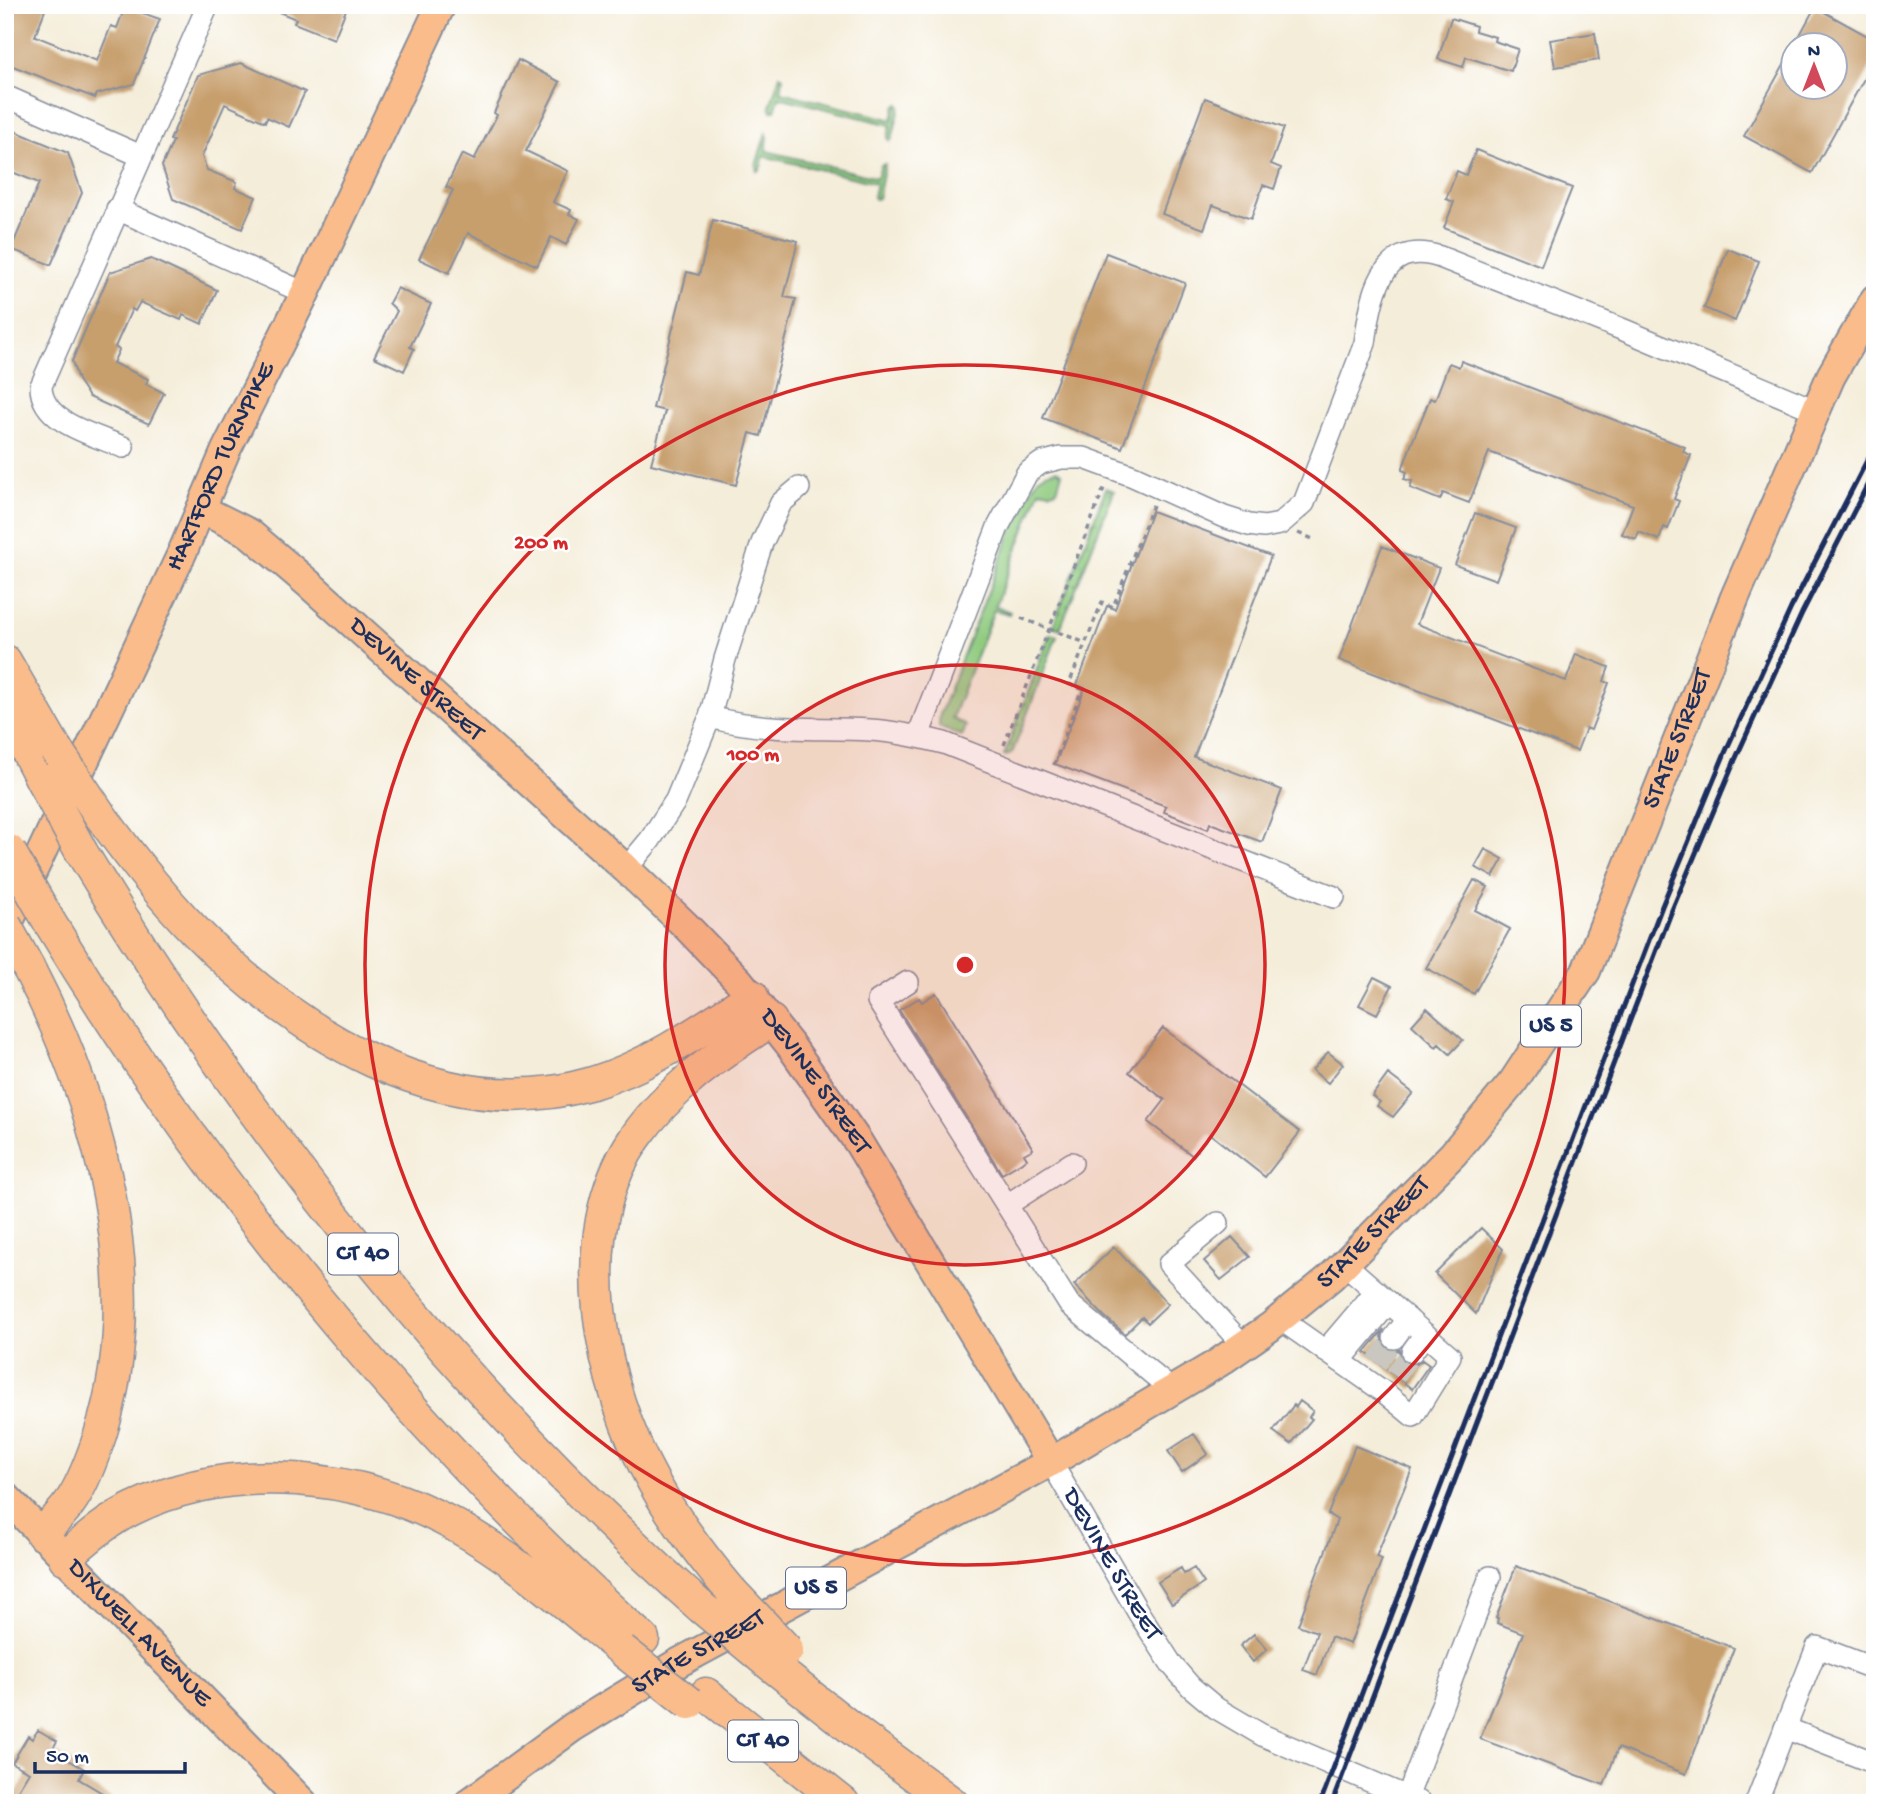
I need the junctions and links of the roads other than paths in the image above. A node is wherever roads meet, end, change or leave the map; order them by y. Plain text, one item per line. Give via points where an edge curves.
1 (208, 5) edge
2 (441, 5) edge
3 (5, 96) edge
4 (141, 156) junction
5 (117, 209) junction
6 (305, 293) junction
7 (1875, 299) edge
8 (1815, 410) junction
9 (123, 447) dead end
10 (799, 488) dead end
11 (201, 509) junction
12 (5, 662) edge
13 (5, 708) edge
14 (710, 717) junction
15 (918, 736) junction
16 (7, 848) edge
17 (626, 869) junction
18 (1334, 897) dead end
19 (5, 925) edge
20 (5, 930) edge
21 (908, 982) dead end
22 (752, 996) junction
23 (771, 1021) junction
24 (1072, 1163) dead end
25 (1007, 1205) junction
26 (1219, 1223) dead end
27 (1345, 1264) junction
28 (1383, 1297) junction
29 (1280, 1319) junction
30 (1408, 1319) junction
31 (1426, 1334) junction
32 (1394, 1338) tunnel mouth
33 (1244, 1346) junction
34 (1412, 1352) tunnel mouth
35 (1333, 1356) junction
36 (1173, 1391) junction
37 (1051, 1462) junction
38 (5, 1496) edge
39 (42, 1534) junction
40 (65, 1558) junction
41 (1490, 1577) dead end
42 (632, 1644) junction
43 (776, 1656) junction
44 (1875, 1669) edge
45 (1785, 1728) junction
46 (1875, 1763) edge
47 (832, 1795) edge
48 (1414, 1800) edge
49 (303, 1803) edge
50 (470, 1803) edge
51 (952, 1803) edge
52 (1756, 1803) edge

1 - 4 street
2 - 6 main road, HARTFORD TURNPIKE
3 - 4 street
4 - 5 street
5 - 6 street
5 - 9 street via 52,357 41,394 57,418
6 - 11 main road, HARTFORD TURNPIKE
7 - 8 main road, STATE STREET / US 5
8 - 15 street via 1440,257 1420,253 1396,258 1381,277 1365,343 1304,503 1280,524 1249,526 1084,458 1061,458 1027,472 998,527
8 - 27 main road, STATE STREET / US 5 via 1586,971 1542,1041 1485,1117
10 - 14 street via 781,503 762,543
11 - 17 main road, DEVINE STREET via 257,538
11 - 20 main road, HARTFORD TURNPIKE
12 - 22 highway, bridge via 100,815 173,907 252,984 362,1055 403,1073 476,1093 550,1092 587,1085 645,1061
13 - 43 highway, CT 40, bridge via 82,853 152,964 283,1152 363,1254 465,1373 615,1529 701,1607
14 - 15 street via 762,728 873,730
14 - 17 street via 676,800
15 - 18 street
16 - 42 highway, CT 40, bridge via 115,1028 263,1234 345,1335
17 - 22 main road, DEVINE STREET
19 - 39 highway, bridge via 63,1043 89,1118 113,1219 121,1285 118,1352 105,1420 74,1497
21 - 25 street via 878,1001
22 - 23 main road, DEVINE STREET
23 - 37 main road, DEVINE STREET via 859,1142
23 - 43 highway, bridge via 735,1043 671,1096 625,1155 611,1186 599,1244 598,1292 602,1337 635,1442 659,1491
24 - 25 street
25 - 36 street via 1069,1304
26 - 33 street via 1169,1264
27 - 28 street
27 - 29 main road, STATE STREET / US 5
28 - 30 street
28 - 35 street
29 - 33 main road, STATE STREET / US 5
29 - 35 street
30 - 31 street
30 - 32 street
31 - 34 street
31 - 35 street via 1450,1356 1413,1416 1390,1384 1371,1370
33 - 36 main road, STATE STREET / US 5
36 - 37 main road, STATE STREET / US 5
37 - 48 street, DEVINE STREET via 1138,1612 1181,1675 1202,1697 1262,1735
37 - 50 main road, STATE STREET / US 5 via 666,1670 573,1727
38 - 39 main road, DIXWELL AVENUE
39 - 40 main road, DIXWELL AVENUE
40 - 42 highway via 120,1515 187,1489 247,1479 331,1483 409,1503 458,1527
40 - 49 main road, DIXWELL AVENUE
41 - 48 street
42 - 47 highway, CT 40 via 697,1698
43 - 51 highway via 837,1696 860,1735
44 - 45 street via 1817,1647
45 - 46 street
45 - 52 street

